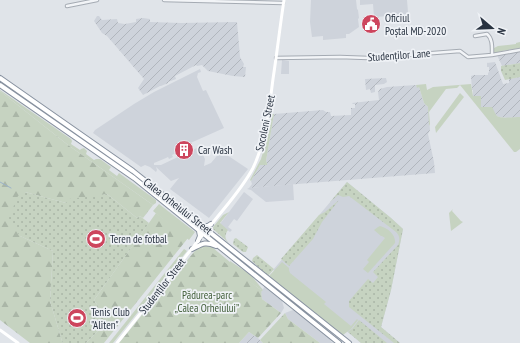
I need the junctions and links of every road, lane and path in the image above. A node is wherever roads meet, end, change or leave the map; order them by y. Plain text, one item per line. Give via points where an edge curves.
1 (97, 0) edge
2 (164, 0) edge
3 (284, 1) edge
4 (67, 6) dead end
5 (475, 36) dead end
6 (520, 50) edge
7 (492, 55) junction
8 (276, 58) junction
9 (0, 78) edge
10 (0, 85) edge
11 (86, 138) junction
12 (83, 142) junction
13 (211, 224) junction
14 (203, 226) junction
15 (199, 230) junction
16 (207, 230) junction
17 (204, 234) junction
18 (198, 241) junction
19 (220, 247) junction
20 (192, 248) junction
21 (288, 294) junction
22 (284, 298) junction
23 (0, 330) edge
24 (18, 343) edge
25 (117, 343) edge
26 (339, 343) edge
27 (349, 343) edge

1 - 4 street
2 - 3 street
3 - 8 main road, Socoleni Street
5 - 7 street via 489,35
6 - 7 street, Studenților Lane
7 - 8 street, Studenților Lane via 468,57 460,51 369,58
8 - 13 main road, Socoleni Street via 267,123 258,157 244,182
9 - 11 highway, Calea Orheiului Street
10 - 12 highway, Calea Orheiului Street
11 - 12 highway
11 - 14 highway, Calea Orheiului Street
12 - 15 highway, Calea Orheiului Street via 134,178
13 - 14 highway
13 - 16 main road, Socoleni Street
14 - 16 highway, Calea Orheiului Street
15 - 17 highway, Calea Orheiului Street
15 - 18 highway
16 - 17 main road, Studenților Street
16 - 21 highway, Calea Orheiului Street
17 - 18 main road, Studenților Street
17 - 19 highway, Calea Orheiului Street
18 - 20 main road, Studenților Street
19 - 20 highway via 206,243
19 - 22 highway, Calea Orheiului Street
20 - 25 main road, Studenților Street
21 - 22 highway
21 - 27 highway, Calea Orheiului Street
22 - 26 highway, Calea Orheiului Street
23 - 24 main road

